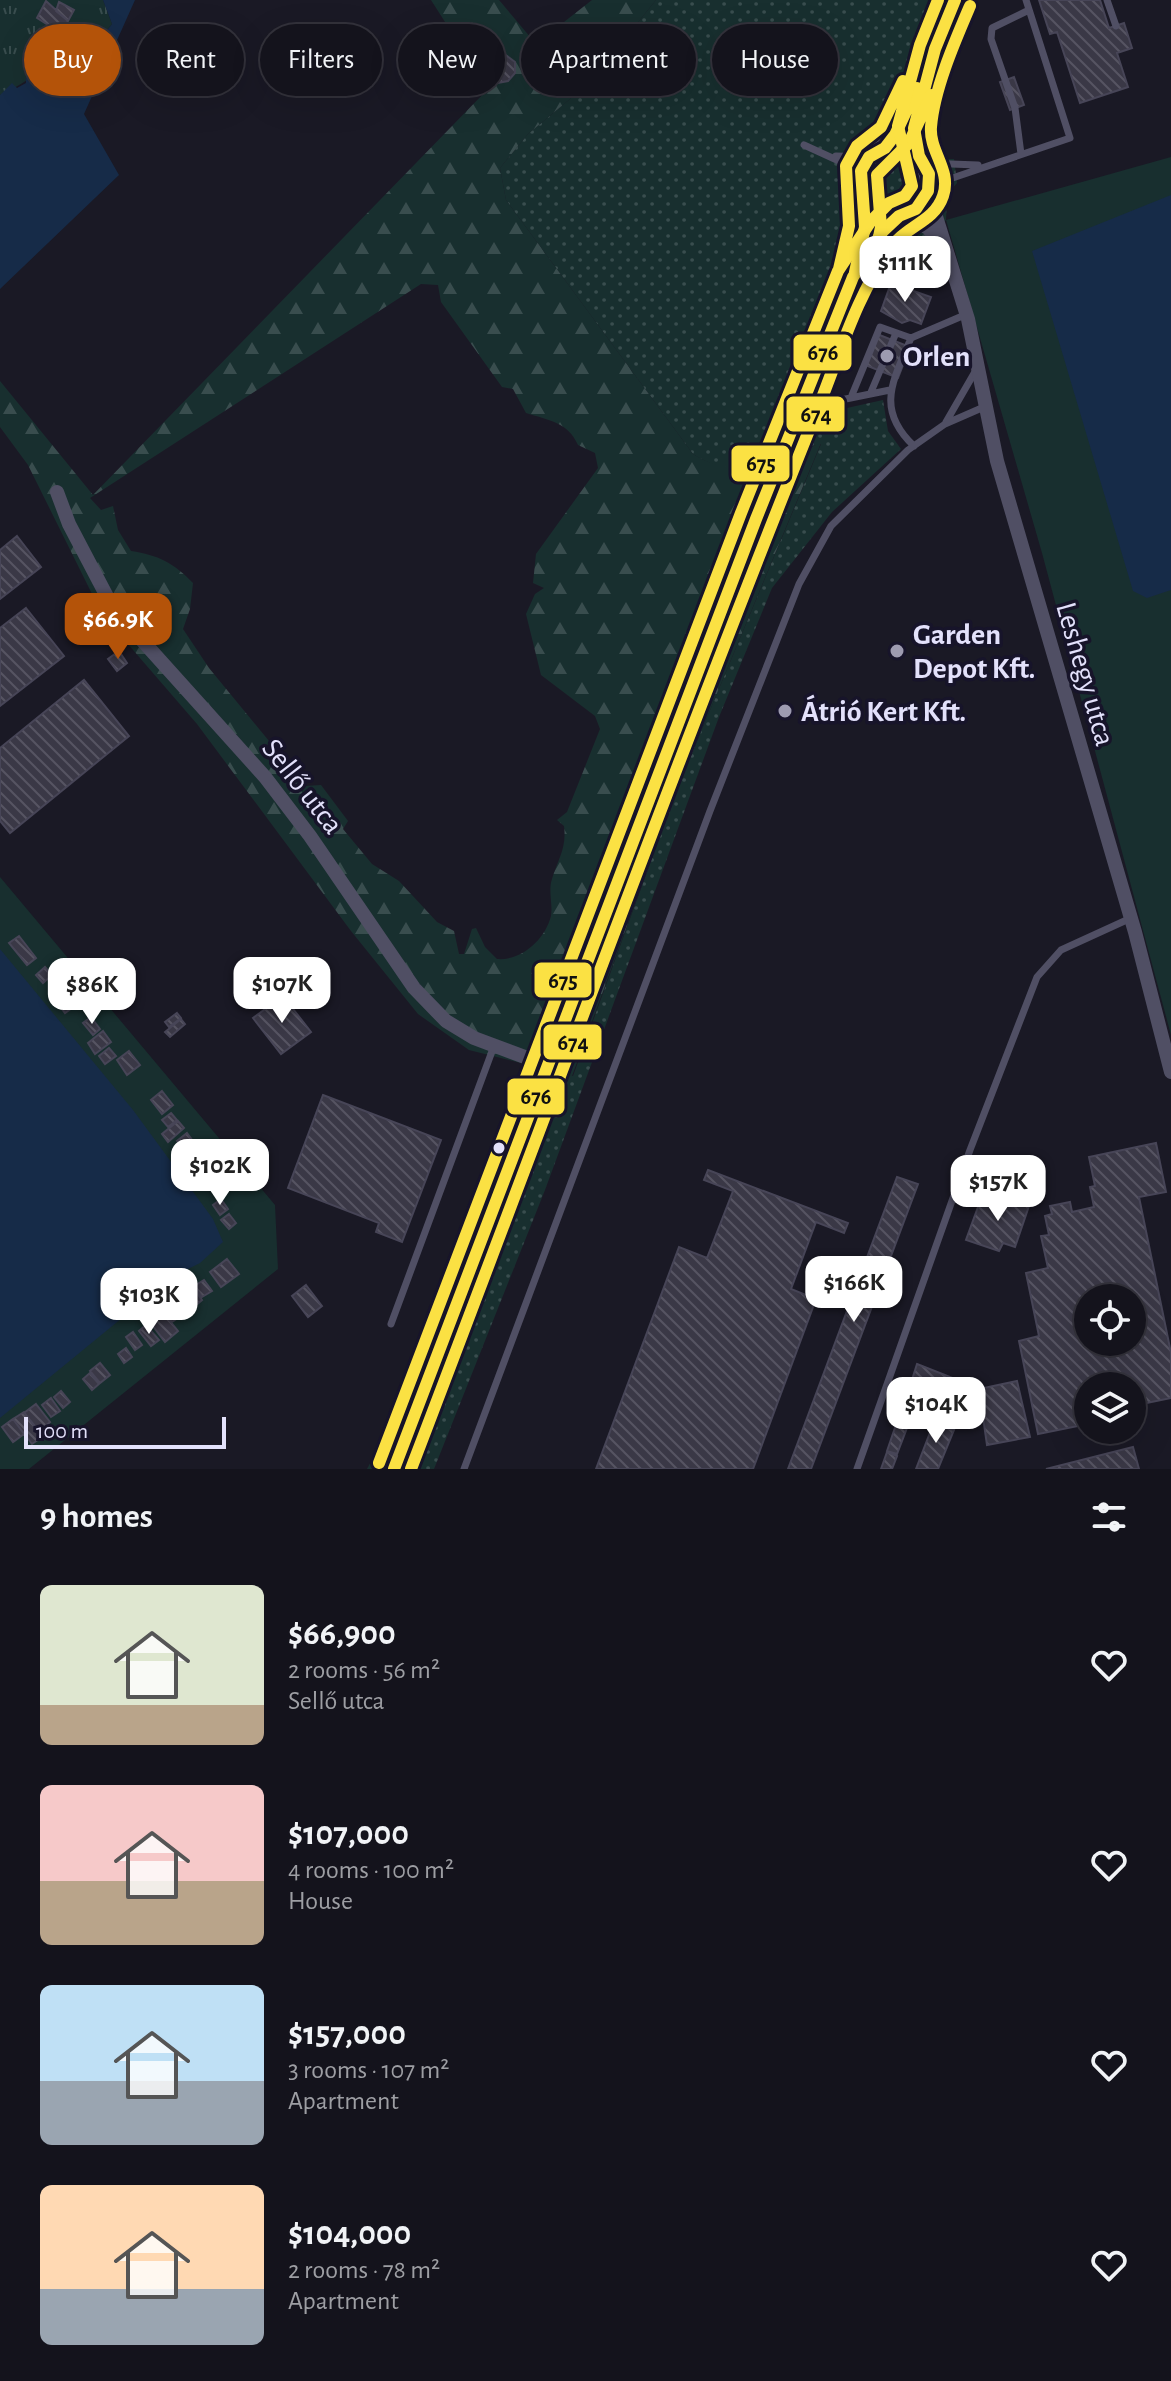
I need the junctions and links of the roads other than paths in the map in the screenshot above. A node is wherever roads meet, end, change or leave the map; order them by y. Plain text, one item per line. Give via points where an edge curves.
1 (955, 0) edge
2 (1026, 0) edge
3 (1107, 0) edge
4 (1029, 10) junction
5 (1116, 26) dead end
6 (935, 49) junction
7 (877, 153) junction
8 (1021, 154) junction
9 (921, 160) junction
10 (988, 164) junction
11 (928, 189) junction
12 (862, 192) junction
13 (901, 216) junction
14 (853, 277) junction
15 (960, 290) junction
16 (967, 314) junction
17 (896, 333) junction
18 (911, 338) junction
19 (978, 366) junction
20 (890, 390) junction
21 (871, 392) junction
22 (852, 395) junction
23 (984, 407) junction
24 (796, 424) junction
25 (945, 424) junction
26 (914, 446) junction
27 (57, 492) dead end
28 (1131, 918) junction
29 (494, 1046) junction
30 (549, 1066) junction
31 (1171, 1072) edge
32 (391, 1324) dead end
33 (394, 1469) edge
34 (464, 1469) edge
35 (857, 1469) edge

1 - 6 street
2 - 4 lane
3 - 5 lane
4 - 8 lane via 992,28 991,39 1015,108
4 - 8 lane via 1070,138
6 - 7 street via 902,124
6 - 9 street via 915,119
7 - 9 street via 907,149
7 - 12 street via 861,171
7 - 12 lane via 840,158 804,145 839,161
8 - 10 lane
9 - 10 lane
9 - 11 street
10 - 11 lane
11 - 13 street via 916,209
11 - 15 street, Leshegy utca
12 - 13 street via 878,212
12 - 14 street via 864,236
13 - 14 street via 877,238
13 - 15 street, Leshegy utca via 921,223 935,236
14 - 24 street
15 - 16 street, Leshegy utca
16 - 18 lane
16 - 19 street, Leshegy utca
17 - 18 lane
17 - 21 lane
17 - 22 lane via 880,327
18 - 20 lane
19 - 23 street, Leshegy utca
19 - 25 lane
20 - 21 lane
20 - 26 lane via 894,423
21 - 22 lane
22 - 24 lane via 826,403
23 - 25 lane
23 - 28 street, Leshegy utca
24 - 30 street
25 - 26 lane
26 - 34 lane via 831,526 799,584
27 - 29 street, Sellő utca via 113,608 265,777 430,1006 446,1021
28 - 31 street, Leshegy utca
28 - 35 lane via 1061,950 1037,977
29 - 30 street, Sellő utca
29 - 32 lane
30 - 33 street

